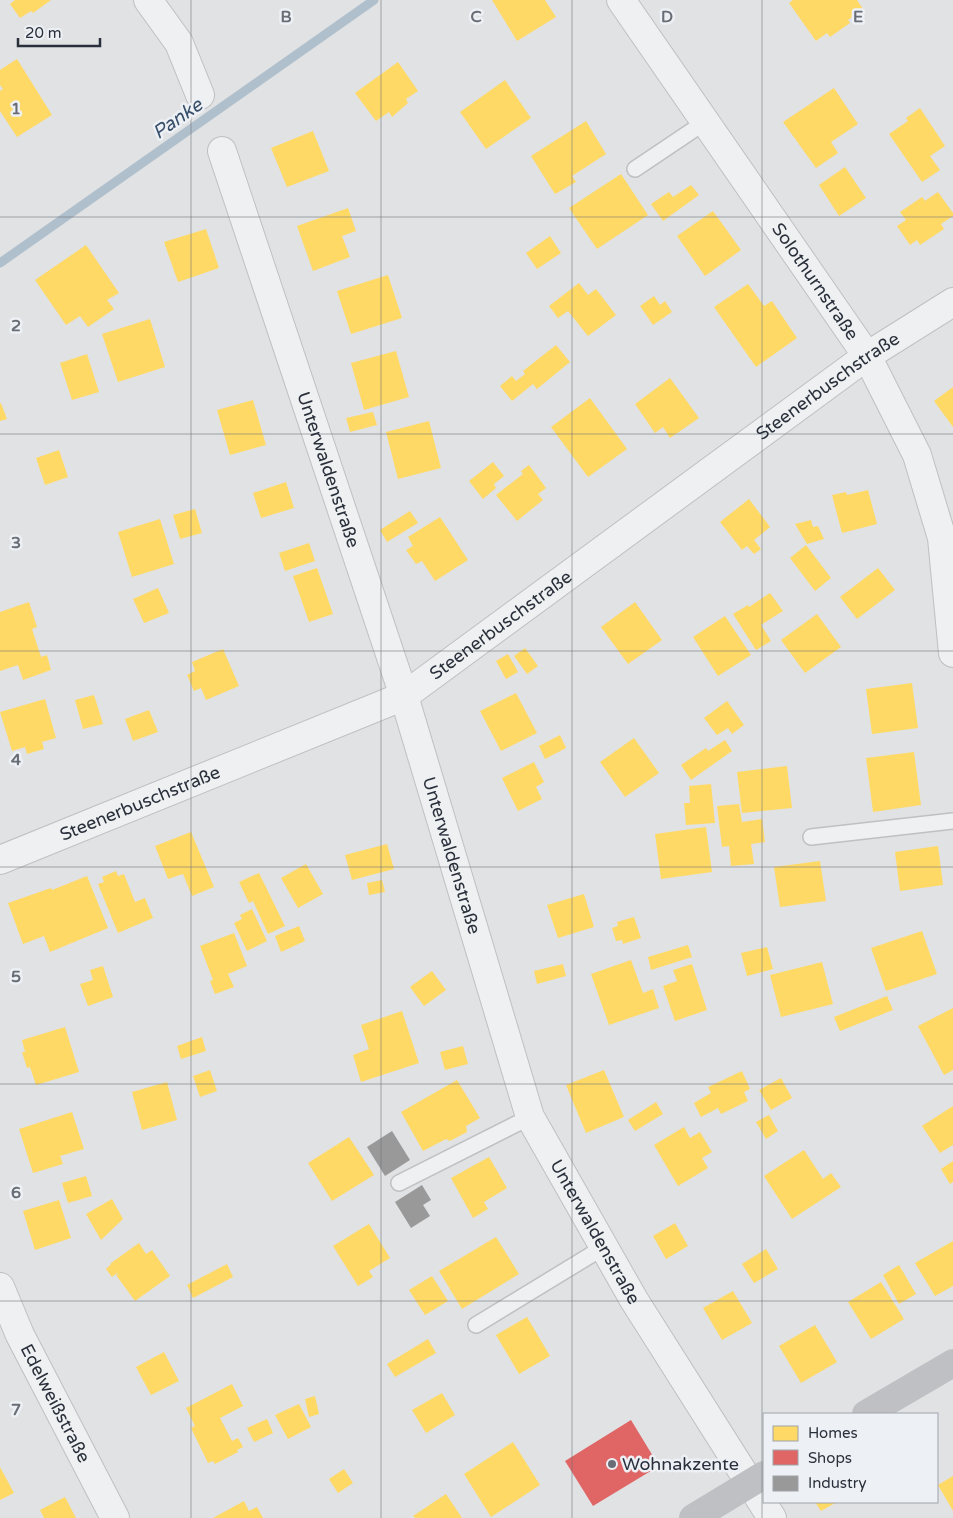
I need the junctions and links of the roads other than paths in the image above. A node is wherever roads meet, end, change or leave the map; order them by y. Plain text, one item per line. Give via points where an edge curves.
1 (148, 0) edge
2 (621, 0) edge
3 (200, 95) dead end
4 (705, 122) junction
5 (222, 151) dead end
6 (635, 169) dead end
7 (953, 302) edge
8 (867, 356) junction
9 (953, 653) edge
10 (404, 696) junction
11 (953, 821) edge
12 (812, 837) dead end
13 (0, 860) edge
14 (530, 1117) junction
15 (399, 1183) dead end
16 (604, 1247) junction
17 (0, 1287) edge
18 (476, 1325) dead end
19 (953, 1363) edge
20 (868, 1413) edge
21 (757, 1479) edge
22 (763, 1495) edge
23 (766, 1503) edge
24 (115, 1518) edge
25 (693, 1518) edge
26 (772, 1518) edge

1 - 3 street via 179,43
2 - 4 street, Solothurnstraße
4 - 6 lane
4 - 8 street, Solothurnstraße
5 - 10 street, Unterwaldenstraße
7 - 8 street, Steenerbuschstraße
8 - 9 street, Solothurnstraße via 917,455 942,538
8 - 10 street, Steenerbuschstraße
10 - 13 street, Steenerbuschstraße
10 - 14 street, Unterwaldenstraße
11 - 12 lane
14 - 15 lane
14 - 16 street, Unterwaldenstraße
16 - 18 lane
16 - 21 street, Unterwaldenstraße via 634,1300
17 - 24 street, Edelweißstraße via 20,1335
19 - 20 main road
21 - 22 street, Unterwaldenstraße
21 - 25 main road
23 - 26 street, Unterwaldenstraße

